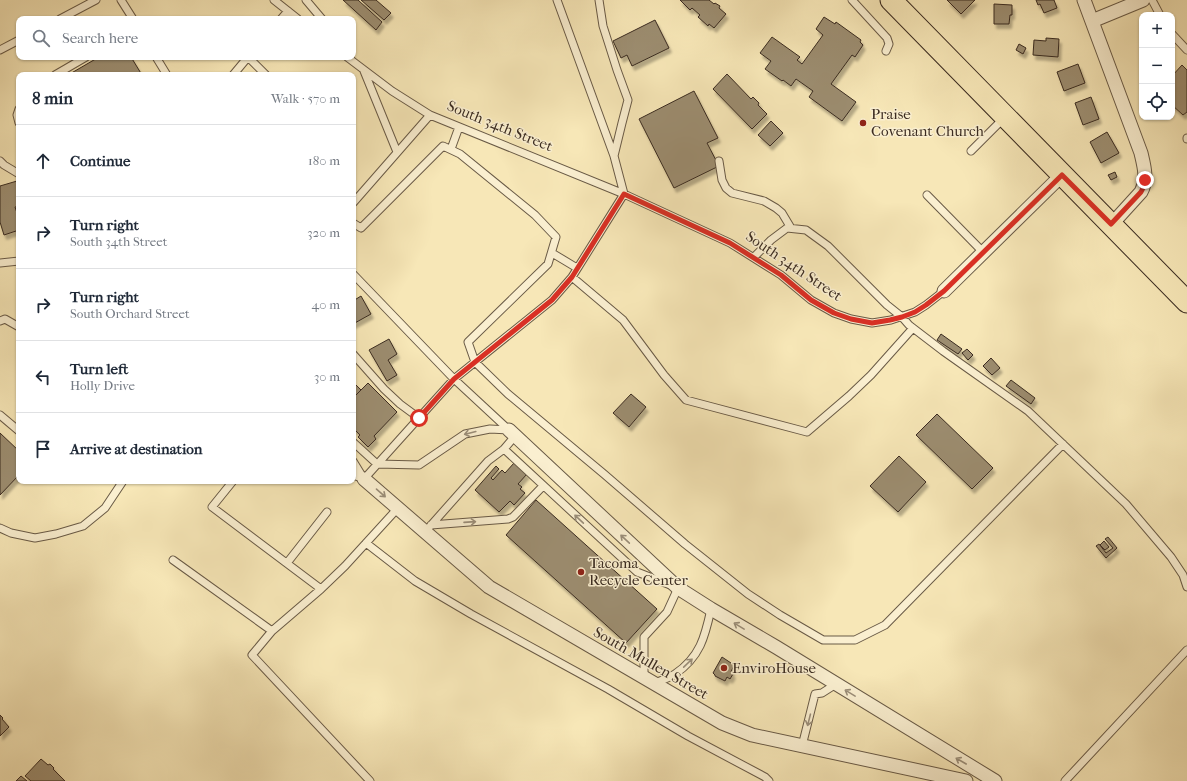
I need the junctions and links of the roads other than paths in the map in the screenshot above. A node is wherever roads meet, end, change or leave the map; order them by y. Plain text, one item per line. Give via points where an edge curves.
1 (96, 0) edge
2 (121, 0) edge
3 (274, 0) edge
4 (306, 0) edge
5 (557, 0) edge
6 (600, 0) edge
7 (852, 0) edge
8 (891, 0) edge
9 (1084, 0) edge
10 (1142, 0) edge
11 (1152, 0) edge
12 (288, 11) junction
13 (1158, 12) edge
14 (66, 16) edge
15 (131, 16) edge
16 (284, 16) edge
17 (294, 16) edge
18 (319, 16) edge
19 (1092, 21) junction
20 (1175, 37) edge
21 (16, 42) edge
22 (0, 50) edge
23 (1187, 50) edge
24 (886, 51) dead end
25 (81, 60) edge
26 (158, 60) edge
27 (246, 60) edge
28 (251, 60) edge
29 (351, 60) edge
30 (356, 60) edge
31 (364, 70) junction
32 (60, 72) edge
33 (165, 72) edge
34 (236, 72) edge
35 (263, 72) edge
36 (430, 115) junction
37 (1005, 116) junction
38 (459, 127) junction
39 (451, 150) junction
40 (971, 151) dead end
41 (397, 152) junction
42 (614, 156) junction
43 (0, 161) edge
44 (719, 161) dead end
45 (16, 172) edge
46 (1062, 175) junction
47 (624, 194) junction
48 (928, 195) dead end
49 (356, 196) edge
50 (1111, 224) junction
51 (356, 225) edge
52 (791, 228) junction
53 (983, 252) junction
54 (552, 253) junction
55 (754, 257) junction
56 (16, 261) edge
57 (0, 263) edge
58 (578, 268) junction
59 (356, 277) edge
60 (572, 277) junction
61 (944, 291) joint
62 (1187, 302) edge
63 (902, 317) junction
64 (0, 321) edge
65 (16, 325) edge
66 (913, 328) junction
67 (356, 357) edge
68 (474, 362) junction
69 (454, 379) junction
70 (0, 414) edge
71 (419, 418) junction
72 (16, 428) edge
73 (512, 433) junction
74 (1063, 444) junction
75 (356, 445) edge
76 (504, 449) junction
77 (377, 464) junction
78 (359, 477) edge
79 (122, 484) edge
80 (231, 484) edge
81 (542, 486) junction
82 (398, 508) junction
83 (327, 512) dead end
84 (0, 528) edge
85 (428, 528) junction
86 (366, 543) junction
87 (173, 560) dead end
88 (287, 563) junction
89 (1187, 587) edge
90 (678, 588) junction
91 (321, 589) junction
92 (711, 609) junction
93 (272, 631) junction
94 (1187, 650) edge
95 (650, 680) junction
96 (836, 684) junction
97 (802, 746) junction
98 (370, 781) edge
99 (769, 781) edge
100 (966, 781) edge
101 (995, 781) edge
102 (1065, 781) edge

1 - 14 lane
2 - 15 lane
3 - 12 lane
4 - 18 lane
5 - 42 lane
6 - 42 lane via 603,26 628,100
7 - 24 lane via 887,38
8 - 37 main road
9 - 19 street
10 - 19 street
11 - 13 lane
12 - 16 lane
12 - 17 lane
19 - 50 street via 1145,170 1141,192
20 - 23 lane
21 - 22 lane
25 - 32 lane
26 - 33 lane
27 - 34 lane
28 - 35 lane
29 - 31 lane
30 - 31 lane
31 - 36 lane, South 34th Street
31 - 41 lane
36 - 38 lane, South 34th Street
36 - 41 lane
37 - 40 lane
37 - 46 main road
38 - 39 lane
38 - 47 lane, South 34th Street
39 - 51 lane via 443,146 360,228
39 - 54 lane via 460,154 535,215 556,237
41 - 49 lane
42 - 47 lane
43 - 45 lane
44 - 52 lane via 726,188 732,193 764,201 776,208
46 - 50 main road
46 - 53 street, South 34th Street
47 - 55 lane, South 34th Street via 730,243
47 - 58 lane
48 - 53 lane
50 - 62 main road
52 - 55 lane via 770,240
52 - 63 lane via 806,230 828,246
53 - 61 street, South 34th Street
54 - 58 lane
54 - 68 lane via 548,264 468,342
55 - 63 lane, South 34th Street via 811,300 834,313 872,323
56 - 57 lane
58 - 60 lane
59 - 69 lane
60 - 66 lane via 623,320 686,400 807,432 871,375
60 - 68 lane via 552,300
61 - 63 lane, South 34th Street via 915,312
63 - 66 lane
64 - 65 lane via 5,319
66 - 74 lane via 1028,411
67 - 71 lane via 384,389
68 - 69 lane
68 - 74 lane via 508,394 685,544 748,594 823,640 855,640 885,625
69 - 71 lane
69 - 73 lane
70 - 72 lane
71 - 77 lane
73 - 76 lane
73 -> 77 lane via 490,429 465,434 419,465
90 -> 73 street
74 - 89 lane via 1126,504 1171,556
75 - 77 lane
76 - 81 lane
76 - 85 lane via 488,461
77 - 78 lane
78 -> 82 street, South Mullen Street
79 - 84 lane via 105,508 83,526 35,538
80 - 88 lane via 212,507
85 -> 81 lane via 508,519 513,517
90 -> 81 lane via 637,572
82 - 85 street, South Mullen Street
82 - 86 lane
83 - 88 lane
85 - 95 street, South Mullen Street via 489,587
86 - 91 lane
86 - 99 lane via 415,580 465,610
87 - 93 lane
88 - 91 lane
90 - 92 street
90 - 95 lane via 667,612 644,636
91 - 93 lane
95 -> 92 lane via 674,674 694,657 705,635
96 -> 92 street
93 - 98 lane via 252,655
94 - 102 lane
95 - 97 street, South Mullen Street via 722,723 752,735
96 -> 97 lane via 822,693 815,694
101 -> 96 street
97 - 100 street, South Mullen Street

